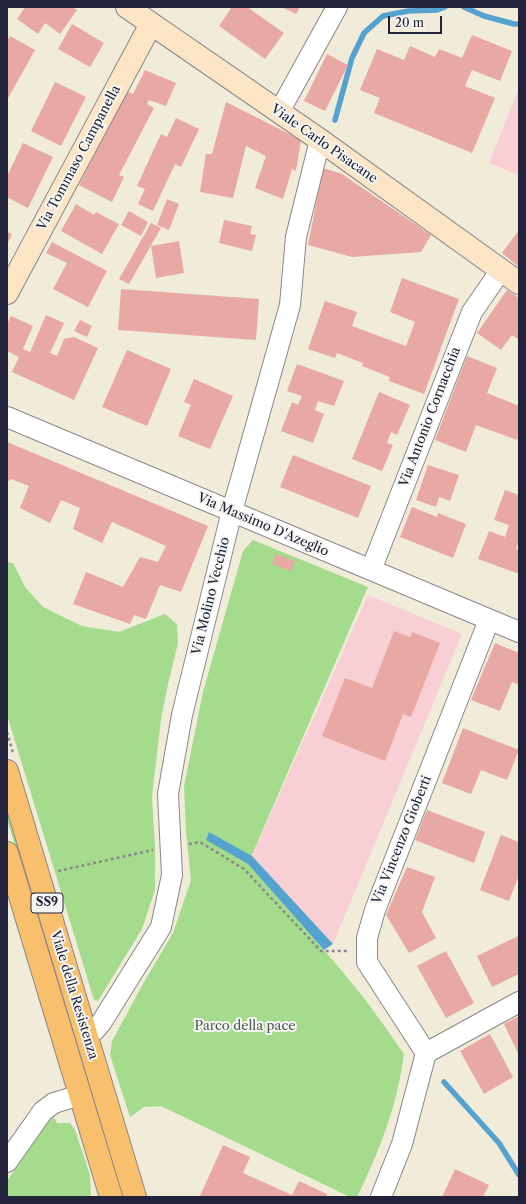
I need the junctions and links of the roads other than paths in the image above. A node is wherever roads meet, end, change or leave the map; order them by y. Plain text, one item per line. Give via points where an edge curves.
1 (338, 7) edge
2 (142, 14) edge
3 (279, 112) junction
4 (320, 140) junction
5 (501, 270) junction
6 (519, 283) edge
7 (7, 293) edge
8 (7, 417) edge
9 (232, 511) junction
10 (371, 570) junction
11 (489, 620) junction
12 (519, 632) edge
13 (7, 771) edge
14 (7, 854) edge
15 (519, 1002) edge
16 (86, 1035) junction
17 (426, 1053) junction
18 (80, 1095) junction
19 (7, 1162) edge
20 (111, 1197) edge
21 (135, 1197) edge
22 (381, 1197) edge

1 - 3 street
2 - 3 street, Viale Carlo Pisacane
2 - 7 street, Via Tommaso Campanella
3 - 4 street, Viale Carlo Pisacane
4 - 5 street, Viale Carlo Pisacane
4 - 9 street, Via Molino Vecchio via 296,237 290,305
5 - 6 street, Viale Carlo Pisacane
5 - 10 street, Via Antonio Cornacchia via 472,312
8 - 9 street, Via Massimo D'Azeglio
9 - 10 street, Via Massimo D'Azeglio
9 - 16 street, Via Molino Vecchio via 182,715 169,787 172,875 160,927 102,1023
10 - 11 street, Via Massimo D'Azeglio
11 - 12 street, Via Massimo D'Azeglio
11 - 17 street, Via Vincenzo Gioberti via 375,910 367,938 367,962
13 - 16 main road, Viale della Resistenza / SS9
14 - 18 main road, Viale della Resistenza / SS9
15 - 17 street
16 - 21 main road, Viale della Resistenza / SS9
17 - 22 street via 402,1144
18 - 19 street via 54,1103 43,1111
18 - 20 main road, Viale della Resistenza / SS9

